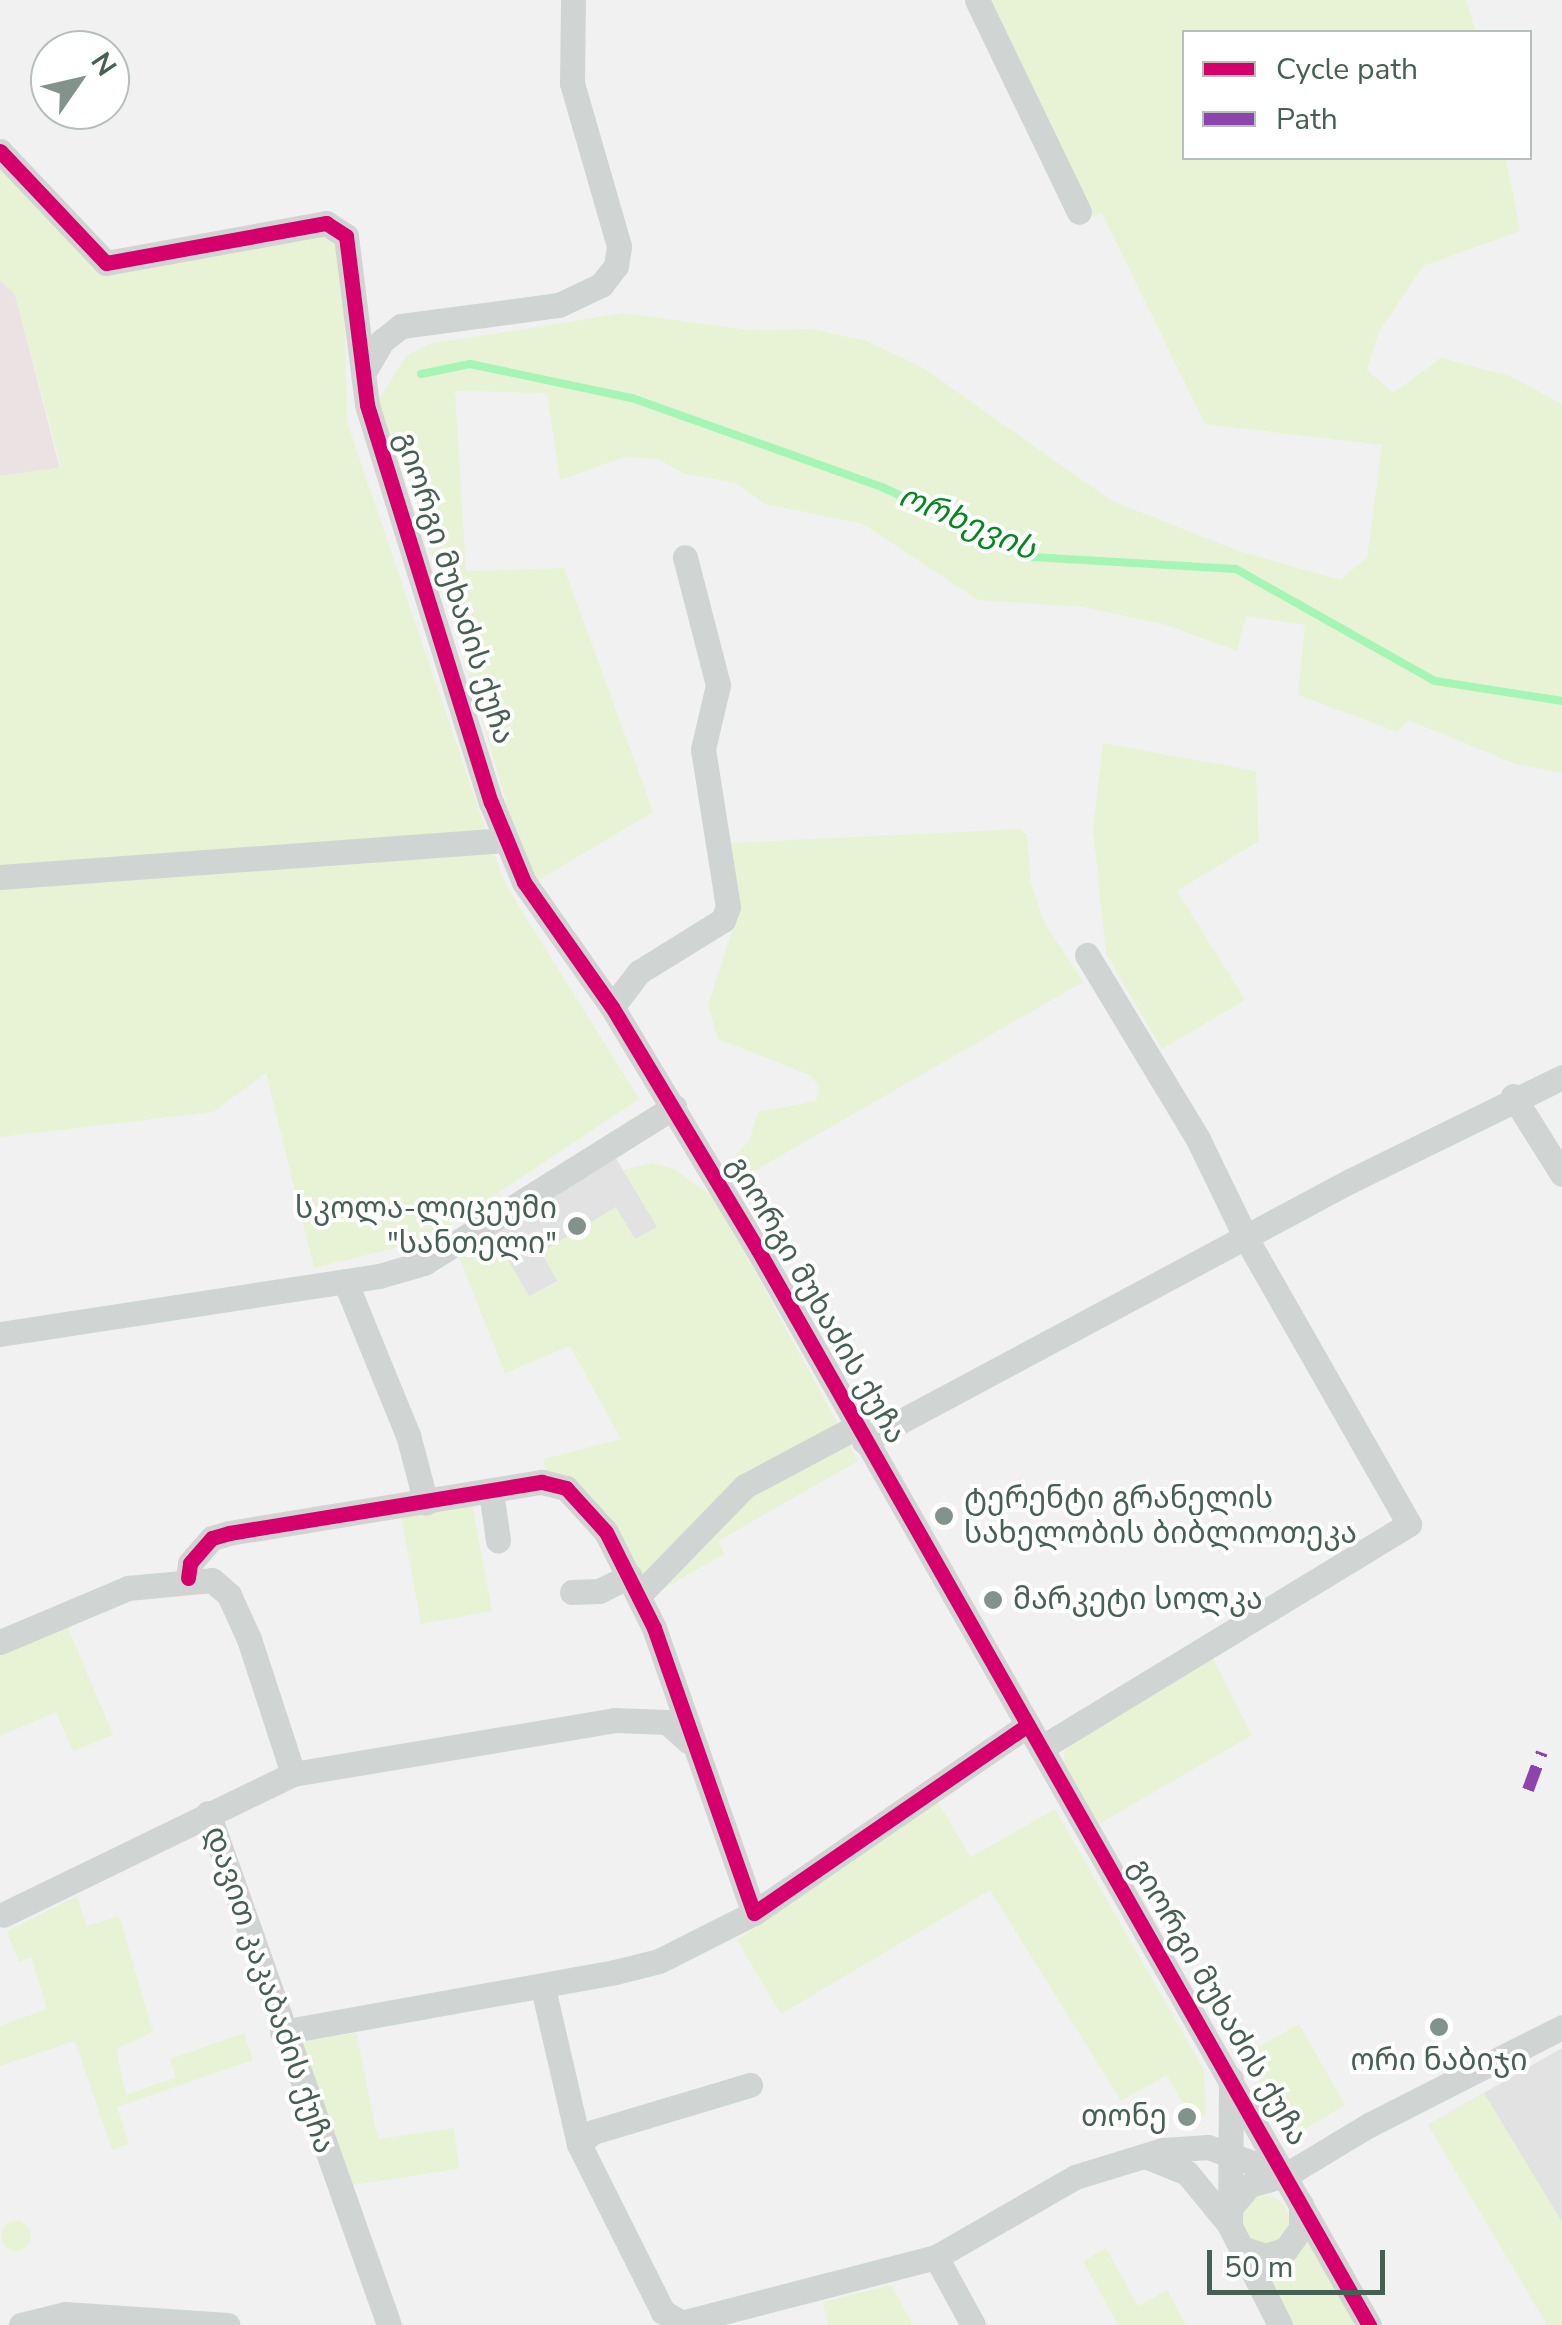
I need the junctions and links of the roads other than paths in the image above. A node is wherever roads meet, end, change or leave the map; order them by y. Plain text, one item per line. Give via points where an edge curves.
1 (573, 0) edge
2 (977, 0) edge
3 (0, 151) edge
4 (1080, 212) dead end
5 (364, 372) junction
6 (684, 557) dead end
7 (506, 840) junction
8 (0, 877) edge
9 (1087, 955) dead end
10 (612, 1007) junction
11 (1562, 1077) edge
12 (1514, 1096) junction
13 (674, 1107) junction
14 (1562, 1174) edge
15 (1245, 1236) junction
16 (346, 1282) junction
17 (0, 1334) edge
18 (860, 1434) junction
19 (491, 1491) junction
20 (426, 1503) junction
21 (498, 1542) dead end
22 (188, 1578) junction
23 (634, 1585) junction
24 (572, 1592) dead end
25 (0, 1642) edge
26 (1028, 1725) junction
27 (691, 1745) junction
28 (1041, 1748) junction
29 (292, 1774) junction
30 (208, 1813) junction
31 (754, 1914) junction
32 (3, 1915) dead end
33 (542, 1988) junction
34 (1562, 2027) edge
35 (282, 2032) junction
36 (1231, 2079) junction
37 (750, 2086) dead end
38 (579, 2144) junction
39 (1227, 2152) junction
40 (1142, 2156) junction
41 (1286, 2175) junction
42 (1302, 2204) junction
43 (1233, 2228) junction
44 (936, 2257) junction
45 (680, 2324) edge
46 (21, 2325) edge
47 (228, 2325) edge
48 (389, 2325) edge
49 (973, 2325) edge
50 (1280, 2325) edge
51 (1369, 2325) edge

1 - 5 street via 572,83 619,246 616,266 585,296 559,305 402,326 382,341
2 - 4 street
3 - 5 street, გიორგი მუხაძის ქუჩა via 106,263 337,225 353,251
5 - 7 street, გიორგი მუხაძის ქუჩა via 367,405
6 - 10 street via 718,685 703,749 728,907 723,920 639,972
7 - 8 street
7 - 10 street, გიორგი მუხაძის ქუჩა via 524,882
9 - 15 street via 1198,1139
10 - 13 street, გიორგი მუხაძის ქუჩა
11 - 12 street, გიორგი მუხაძის ქუჩა
12 - 14 street
12 - 15 street, გიორგი მუხაძის ქუჩა
13 - 16 street via 424,1263
13 - 18 street, გიორგი მუხაძის ქუჩა
15 - 18 street, გიორგი მუხაძის ქუჩა
15 - 28 street via 1409,1524
16 - 17 street
16 - 20 street via 408,1435
18 - 23 street via 744,1486
18 - 26 street, გიორგი მუხაძის ქუჩა
19 - 20 street
19 - 21 street
19 - 23 street via 542,1482 566,1488 606,1532
20 - 22 street via 212,1538 190,1563
22 - 25 street via 128,1588
22 - 29 street via 212,1580 229,1594
23 - 24 street
23 - 27 street
26 - 28 street, გიორგი მუხაძის ქუჩა
26 - 31 street
27 - 29 street, დავით კაკაბაძის ქუჩა via 667,1722 650,1718
27 - 31 street
28 - 36 street, გიორგი მუხაძის ქუჩა
29 - 30 street, დავით კაკაბაძის ქუჩა
30 - 32 street
30 - 35 street, დავით კაკაბაძის ქუჩა
31 - 33 street via 659,1961
33 - 35 street
33 - 38 street
34 - 41 street, გიორგი მუხაძის ქუჩა
35 - 48 street, დავით კაკაბაძის ქუჩა
36 - 39 street
36 - 41 street, გიორგი მუხაძის ქუჩა
37 - 38 street via 593,2132
38 - 45 street via 663,2312
39 - 40 street via 1188,2146
39 - 41 street
39 - 43 street
40 - 43 street via 1188,2173
40 - 44 street via 1075,2177
41 - 42 street, გიორგი მუხაძის ქუჩა
41 - 43 street, გიორგი მუხაძის ქუჩა via 1250,2185
42 - 43 street via 1302,2228 1286,2249 1265,2256
42 - 51 street, გიორგი მუხაძის ქუჩა
43 - 50 street
44 - 45 street
44 - 49 street
46 - 47 street via 65,2314

